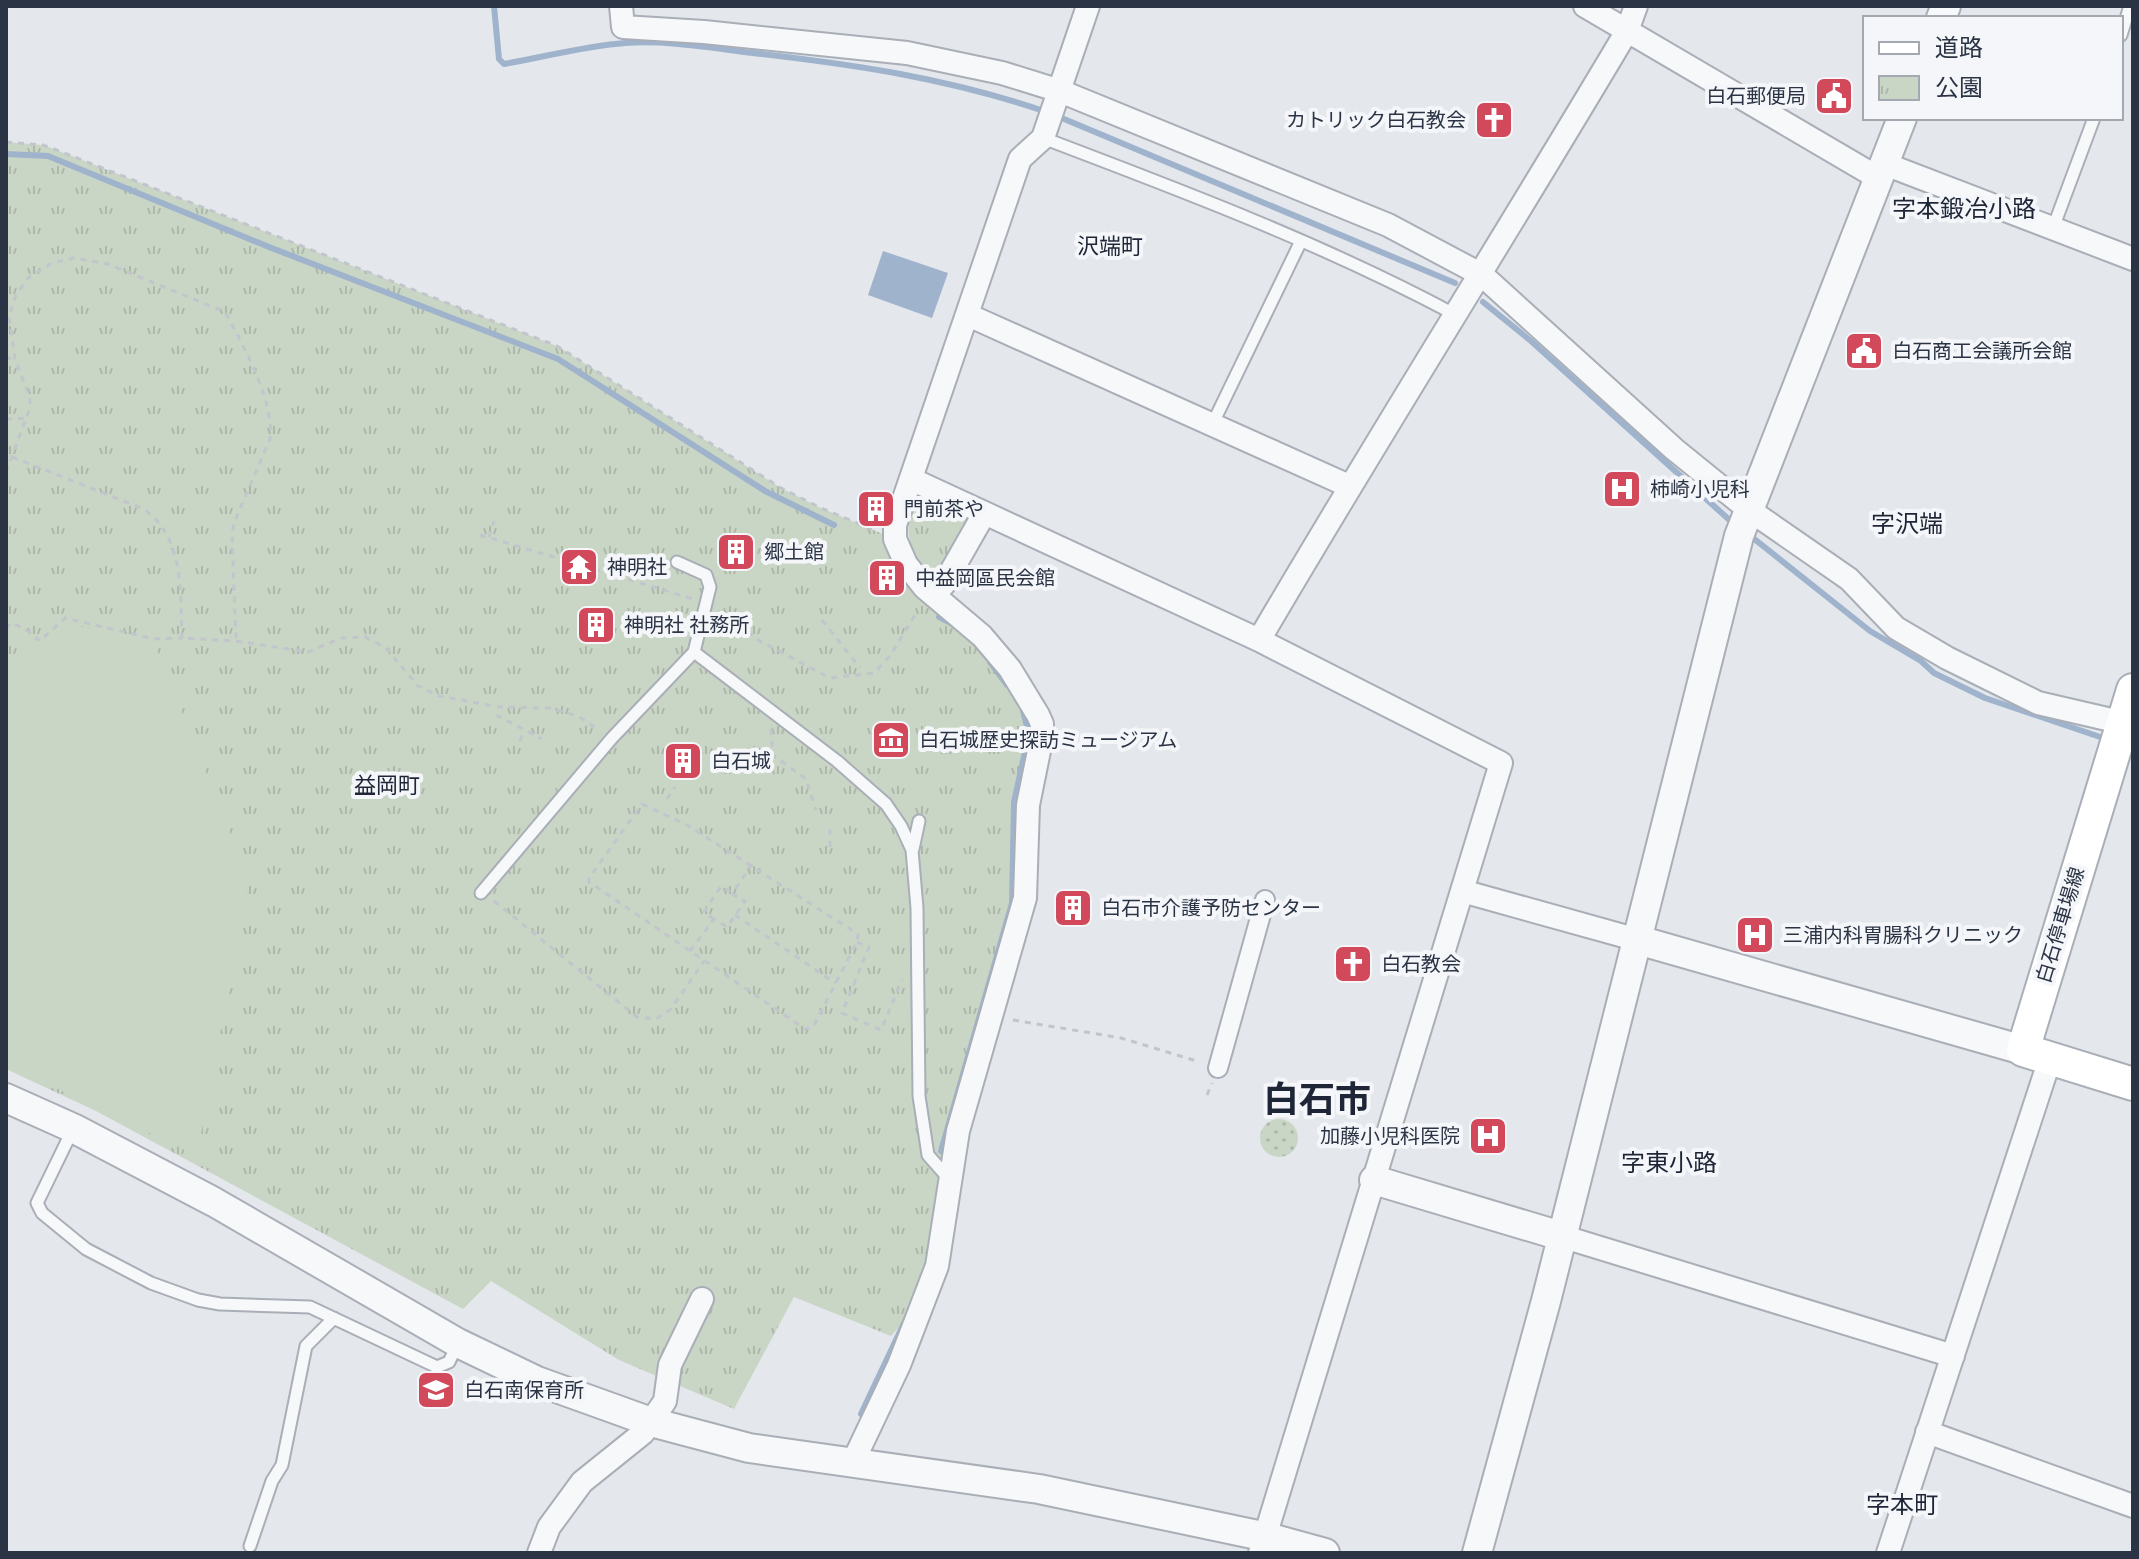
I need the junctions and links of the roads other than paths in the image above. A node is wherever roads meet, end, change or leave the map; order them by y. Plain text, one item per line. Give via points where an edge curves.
1 (621, 6) edge
2 (1088, 6) edge
3 (1585, 6) edge
4 (1636, 6) edge
5 (2130, 6) edge
6 (2123, 29) edge
7 (1627, 31) junction
8 (1059, 94) junction
9 (1901, 120) edge
10 (2093, 120) edge
11 (1046, 131) junction
12 (1882, 172) junction
13 (2053, 228) junction
14 (1301, 241) junction
15 (2133, 259) edge
16 (1482, 275) junction
17 (1454, 314) junction
18 (968, 315) junction
19 (1211, 427) junction
20 (911, 479) junction
21 (1349, 486) junction
22 (984, 514) junction
23 (1744, 521) junction
24 (677, 562) dead end
25 (927, 601) junction
26 (1259, 640) junction
27 (694, 652) junction
28 (2133, 690) edge
29 (2122, 732) edge
30 (919, 821) dead end
31 (912, 850) junction
32 (1462, 891) junction
33 (481, 893) dead end
34 (1265, 900) dead end
35 (1638, 940) junction
36 (2036, 1054) junction
37 (1218, 1068) road end
38 (2133, 1084) edge
39 (6, 1098) edge
40 (73, 1128) junction
41 (950, 1180) junction
42 (1374, 1180) junction
43 (1561, 1236) junction
44 (702, 1299) dead end
45 (334, 1318) junction
46 (458, 1343) junction
47 (1953, 1356) junction
48 (651, 1422) junction
49 (1927, 1432) junction
50 (852, 1464) junction
51 (2133, 1506) edge
52 (1264, 1545) edge
53 (250, 1546) dead end
54 (539, 1553) edge
55 (1325, 1553) edge
56 (1477, 1553) edge
57 (1888, 1553) edge

1 - 8 street via 623,27 907,53 1002,73
2 - 8 street
3 - 7 street
4 - 7 street
5 - 6 lane
7 - 12 street
7 - 16 street
8 - 11 street
8 - 16 street via 1388,225
9 - 12 street
10 - 13 lane
11 - 14 lane
11 - 18 street via 1020,159
12 - 13 street
12 - 23 street
13 - 15 street
14 - 17 lane
14 - 19 lane
16 - 17 street
16 - 23 street via 1674,449
17 - 21 street
18 - 19 street
18 - 20 street
19 - 21 street
20 - 22 street
20 - 25 street via 895,539
21 - 26 street
22 - 25 street via 944,584
22 - 26 street
23 - 29 street via 1849,579 1896,628 1947,658 2038,703
23 - 35 street
24 - 27 lane via 706,575 710,587
25 - 41 street via 982,636 1010,669 1042,724 1028,805 1025,898 958,1131
26 - 32 street via 1501,763
27 - 31 lane via 886,804
27 - 33 lane via 612,738
28 - 29 main road, 白石停車場線
29 - 36 main road, 白石停車場線
30 - 31 lane
31 - 41 lane via 919,1096 928,1155
32 - 35 street
32 - 42 street
34 - 37 street
35 - 36 street
35 - 43 street
36 - 38 main road
36 - 47 street
39 - 40 street
40 - 45 lane via 37,1203 86,1249 151,1283 198,1300 310,1307
40 - 46 street via 214,1202
41 - 50 street via 928,1294
42 - 43 street
42 - 52 street
43 - 47 street
43 - 56 street
44 - 48 street via 670,1365 665,1401
45 - 46 lane via 437,1367 449,1362
45 - 53 lane via 306,1346 282,1465
46 - 48 street via 537,1381
47 - 49 street
48 - 50 street via 749,1448
48 - 54 street via 582,1482 549,1527
49 - 51 street
49 - 57 street
50 - 52 street via 1039,1489
52 - 55 street

